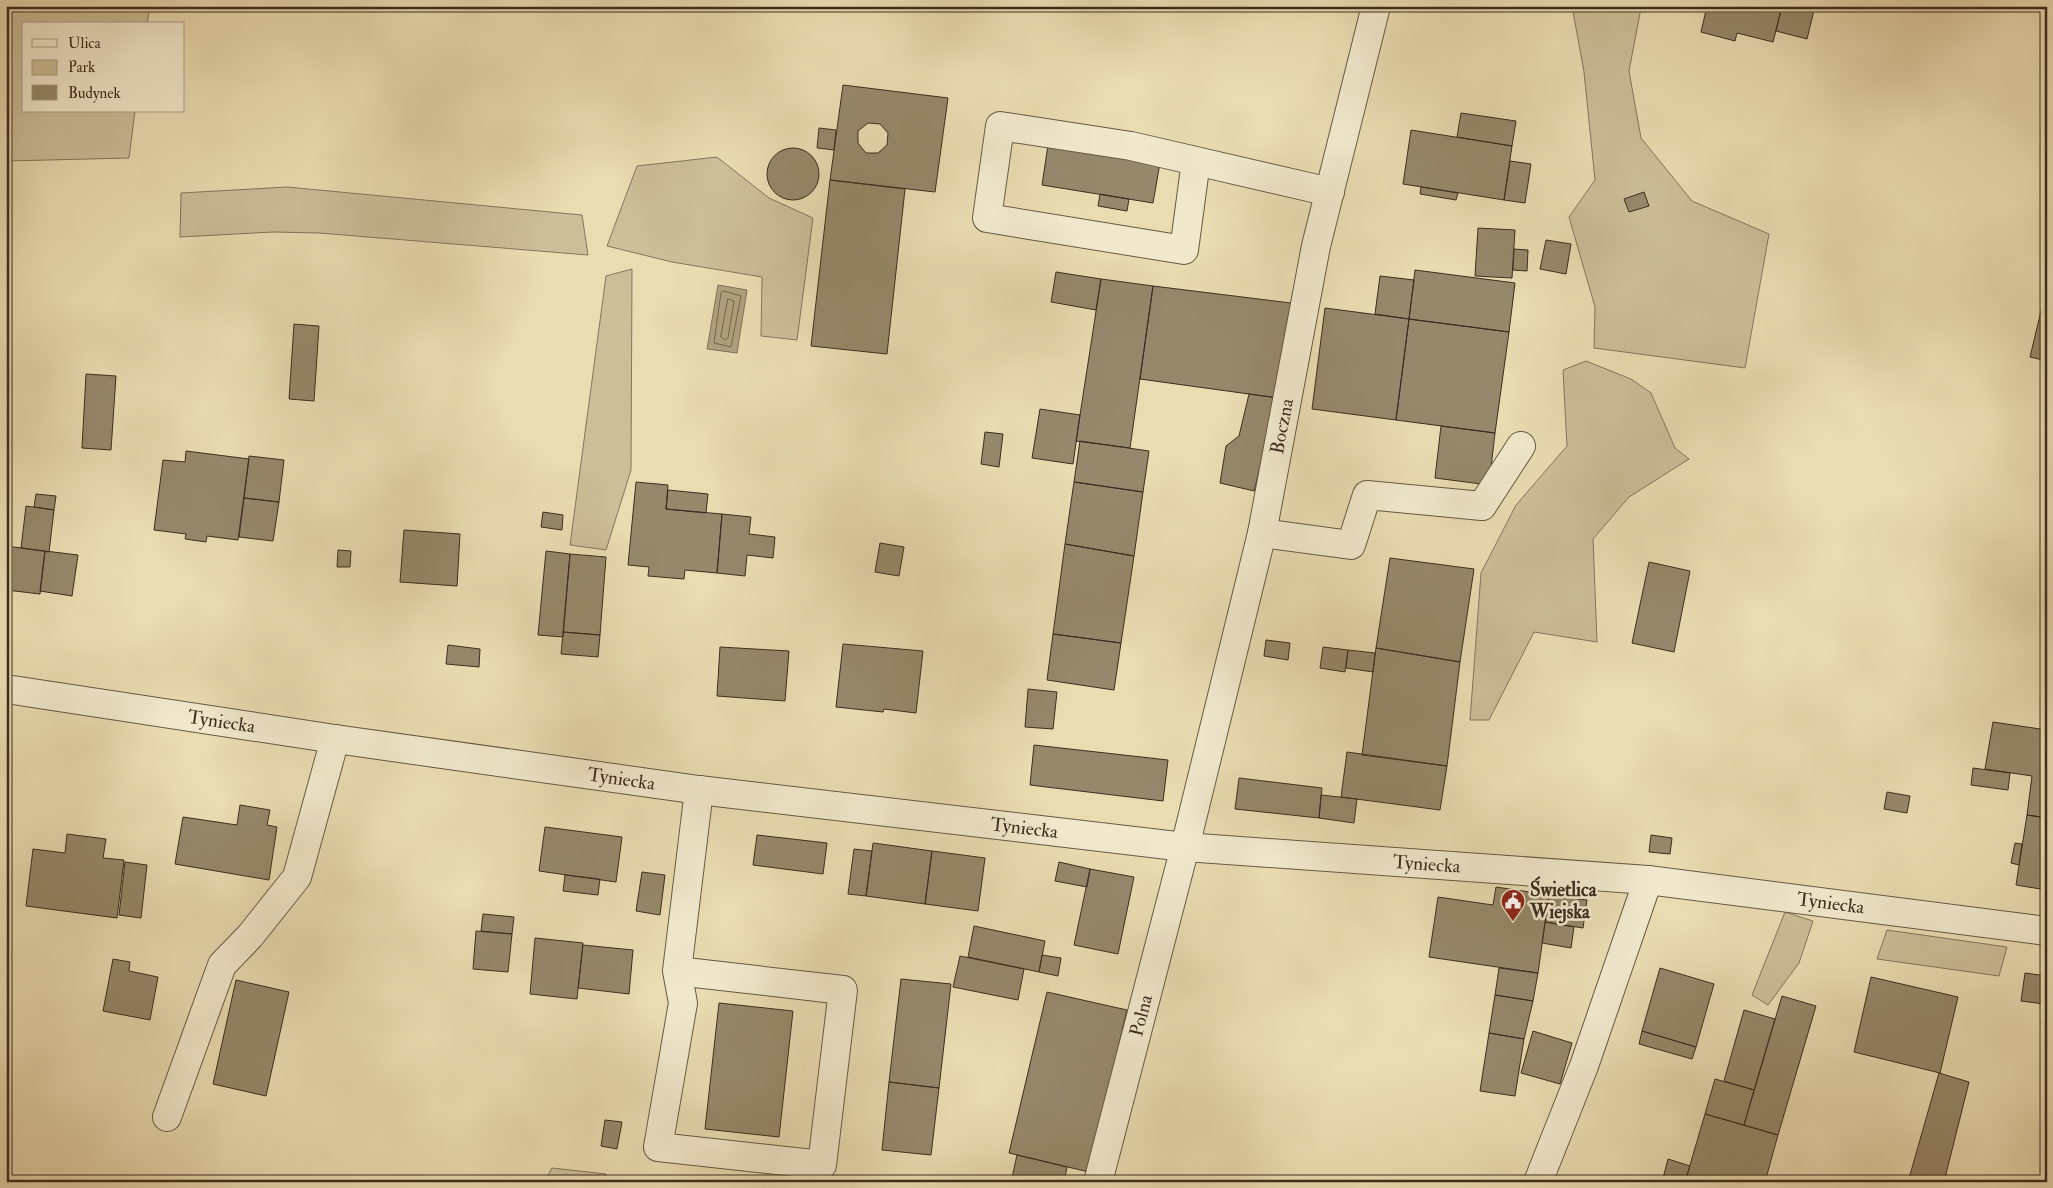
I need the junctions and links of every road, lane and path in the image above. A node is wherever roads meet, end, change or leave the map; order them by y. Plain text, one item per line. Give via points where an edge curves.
1 (1376, 6) edge
2 (1196, 161) junction
3 (1330, 192) junction
4 (1521, 446) dead end
5 (1262, 533) junction
6 (6, 689) edge
7 (335, 739) junction
8 (699, 790) junction
9 (1185, 847) junction
10 (1648, 880) junction
11 (2047, 931) edge
12 (677, 971) junction
13 (167, 1117) dead end
14 (1098, 1182) edge
15 (1538, 1182) edge

1 - 3 street, Boczna
2 - 2 street via 1131,146 1000,126 987,218 1184,250
2 - 3 street
3 - 5 street, Boczna via 1316,246
4 - 5 street via 1482,506 1367,495 1351,545
5 - 9 street, Boczna
6 - 7 street, Tyniecka
7 - 8 street, Tyniecka
7 - 13 street via 297,877 222,966
8 - 9 street, Tyniecka
8 - 12 street
9 - 10 street, Tyniecka
9 - 14 street, Polna
10 - 11 street, Tyniecka
10 - 15 street via 1584,1066
12 - 12 street via 683,1003 658,1147 822,1165 843,990

